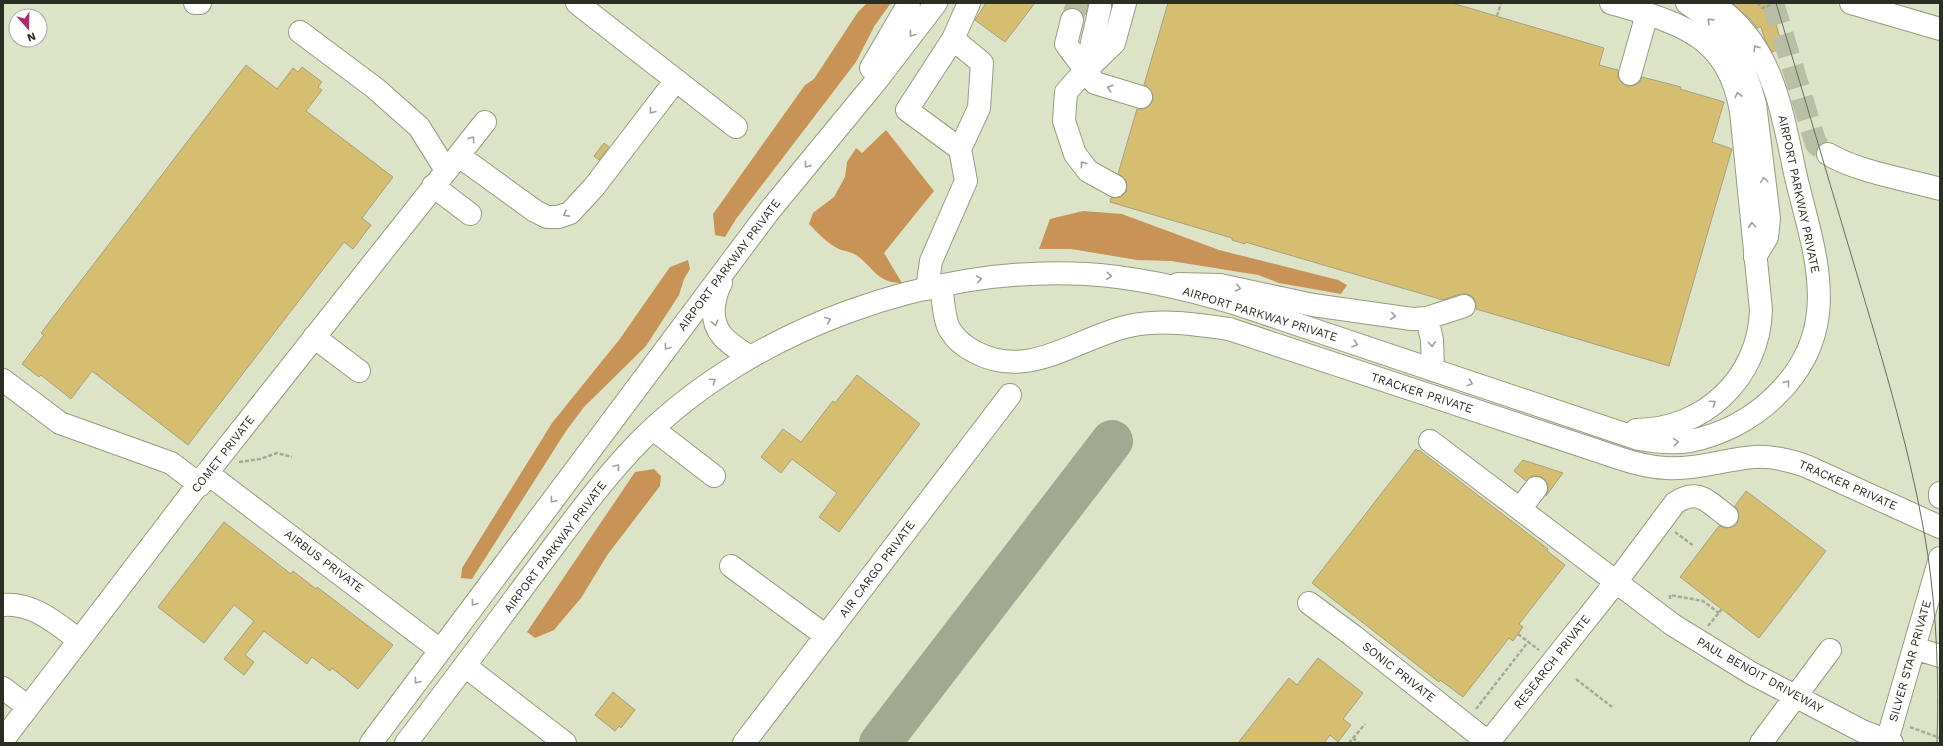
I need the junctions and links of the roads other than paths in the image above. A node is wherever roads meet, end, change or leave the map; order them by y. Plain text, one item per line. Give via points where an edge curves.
1 (195, 3) edge
2 (200, 3) edge
3 (577, 3) edge
4 (909, 3) edge
5 (936, 3) edge
6 (969, 3) edge
7 (1125, 3) edge
8 (1611, 3) edge
9 (1687, 3) edge
10 (1712, 3) edge
11 (1851, 3) edge
12 (1093, 11) edge
13 (1648, 14) junction
14 (1940, 29) edge
15 (300, 32) dead end
16 (953, 39) junction
17 (1093, 62) junction
18 (1630, 74) dead end
19 (676, 80) junction
20 (1141, 97) dead end
21 (485, 122) dead end
22 (736, 127) dead end
23 (831, 134) junction
24 (960, 149) junction
25 (1828, 154) tunnel mouth
26 (446, 170) junction
27 (1115, 186) dead end
28 (1940, 189) edge
29 (470, 214) dead end
30 (741, 249) junction
31 (1755, 257) junction
32 (1157, 283) junction
33 (934, 287) junction
34 (1470, 308) dead end
35 (1434, 316) junction
36 (314, 338) junction
37 (750, 358) junction
38 (1433, 370) junction
39 (359, 371) dead end
40 (3, 380) edge
41 (1010, 395) dead end
42 (1597, 426) junction
43 (653, 429) junction
44 (1430, 441) dead end
45 (714, 476) dead end
46 (203, 479) junction
47 (1536, 488) dead end
48 (1940, 493) edge
49 (1940, 497) edge
50 (1520, 509) junction
51 (1727, 516) dead end
52 (1940, 527) edge
53 (1940, 558) edge
54 (731, 566) dead end
55 (1616, 582) junction
56 (1309, 603) dead end
57 (3, 605) edge
58 (826, 636) junction
59 (79, 640) junction
60 (1914, 648) junction
61 (440, 650) junction
62 (1830, 650) dead end
63 (1940, 656) edge
64 (465, 666) junction
65 (3, 688) edge
66 (1796, 697) junction
67 (28, 707) junction
68 (1890, 735) edge
69 (3, 740) edge
70 (371, 743) edge
71 (406, 743) edge
72 (565, 743) edge
73 (744, 743) edge
74 (1488, 743) edge
75 (1761, 743) edge

1 - 2 main road
3 - 19 main road
4 - 23 main road, AIRPORT PARKWAY PRIVATE
5 -> 23 main road, AIRPORT PARKWAY PRIVATE via 877,80
6 - 16 main road
7 - 17 main road via 1114,43
8 - 13 main road, AIRPORT PARKWAY PRIVATE
31 -> 9 main road via 1767,237 1768,218 1756,104 1751,86 1726,39 1708,19
42 -> 10 main road, AIRPORT PARKWAY PRIVATE via 1639,439 1669,443 1689,441 1731,427 1754,415 1785,386 1808,350 1818,314 1819,294 1815,260 1780,110 1768,70 1745,33
11 - 14 main road
12 - 17 main road
12 - 17 main road via 1079,45
13 - 18 main road
31 -> 13 main road, AIRPORT PARKWAY PRIVATE via 1741,111 1732,76 1723,60 1696,34 1673,22
15 - 26 main road via 375,88 419,127
16 - 24 main road via 982,63 979,108
16 - 24 main road via 908,110
20 -> 17 main road via 1094,83
27 -> 17 main road via 1088,171 1075,154 1064,121 1066,92
19 - 22 main road
19 -> 26 main road via 594,186 565,216 547,217
26 -> 21 main road, COMET PRIVATE
23 -> 30 main road, AIRPORT PARKWAY PRIVATE
24 - 33 main road, TRACKER PRIVATE via 966,181 931,261
25 - 28 main road via 1842,162
26 - 29 main road
26 - 36 main road, COMET PRIVATE
30 -> 37 main road via 719,287 713,314 720,335
30 -> 61 main road, AIRPORT PARKWAY PRIVATE
42 -> 31 main road, AIRPORT PARKWAY PRIVATE via 1639,430 1668,427 1703,411 1735,383 1752,356 1760,327 1761,310
33 -> 32 main road, AIRPORT PARKWAY PRIVATE via 1002,276 1052,273 1103,275
32 -> 35 main road via 1220,285 1313,305 1412,319
32 -> 38 main road, AIRPORT PARKWAY PRIVATE via 1219,299
37 -> 33 main road, AIRPORT PARKWAY PRIVATE via 828,320 880,301
33 - 52 main road, TRACKER PRIVATE via 949,330 967,348 991,359 1020,363 1035,361 1087,339 1128,326 1172,322 1228,329 1648,466 1701,467 1756,457 1788,460
34 - 35 main road
35 -> 38 main road
36 - 39 main road
36 - 46 main road, COMET PRIVATE
43 -> 37 main road, AIRPORT PARKWAY PRIVATE via 708,384
38 -> 42 main road, AIRPORT PARKWAY PRIVATE
40 - 46 main road, AIRBUS PRIVATE via 60,423 171,463
41 - 58 main road, AIR CARGO PRIVATE
43 - 45 main road
64 -> 43 main road, AIRPORT PARKWAY PRIVATE via 586,502
44 - 50 main road, PAUL BENOIT DRIVEWAY
46 - 59 main road, COMET PRIVATE
46 - 61 main road, AIRBUS PRIVATE
47 - 50 main road
48 - 49 main road
50 - 55 main road, PAUL BENOIT DRIVEWAY
51 - 55 main road, RESEARCH PRIVATE via 1699,496 1688,496 1675,504
53 - 60 main road, SILVER STAR PRIVATE
54 - 58 main road
55 - 66 main road, PAUL BENOIT DRIVEWAY via 1713,651
55 - 74 main road, RESEARCH PRIVATE
56 - 74 main road, SONIC PRIVATE
57 - 59 main road via 31,609 44,615
58 - 73 main road, AIR CARGO PRIVATE
59 - 67 main road, COMET PRIVATE
60 - 63 main road
60 - 68 main road, SILVER STAR PRIVATE
61 - 64 main road, AIRBUS PRIVATE
61 -> 70 main road, AIRPORT PARKWAY PRIVATE
62 - 66 main road
64 - 71 main road, AIRPORT PARKWAY PRIVATE
64 - 72 main road
65 - 67 main road
66 - 68 main road, PAUL BENOIT DRIVEWAY via 1862,731
66 - 75 main road
67 - 69 main road, COMET PRIVATE

